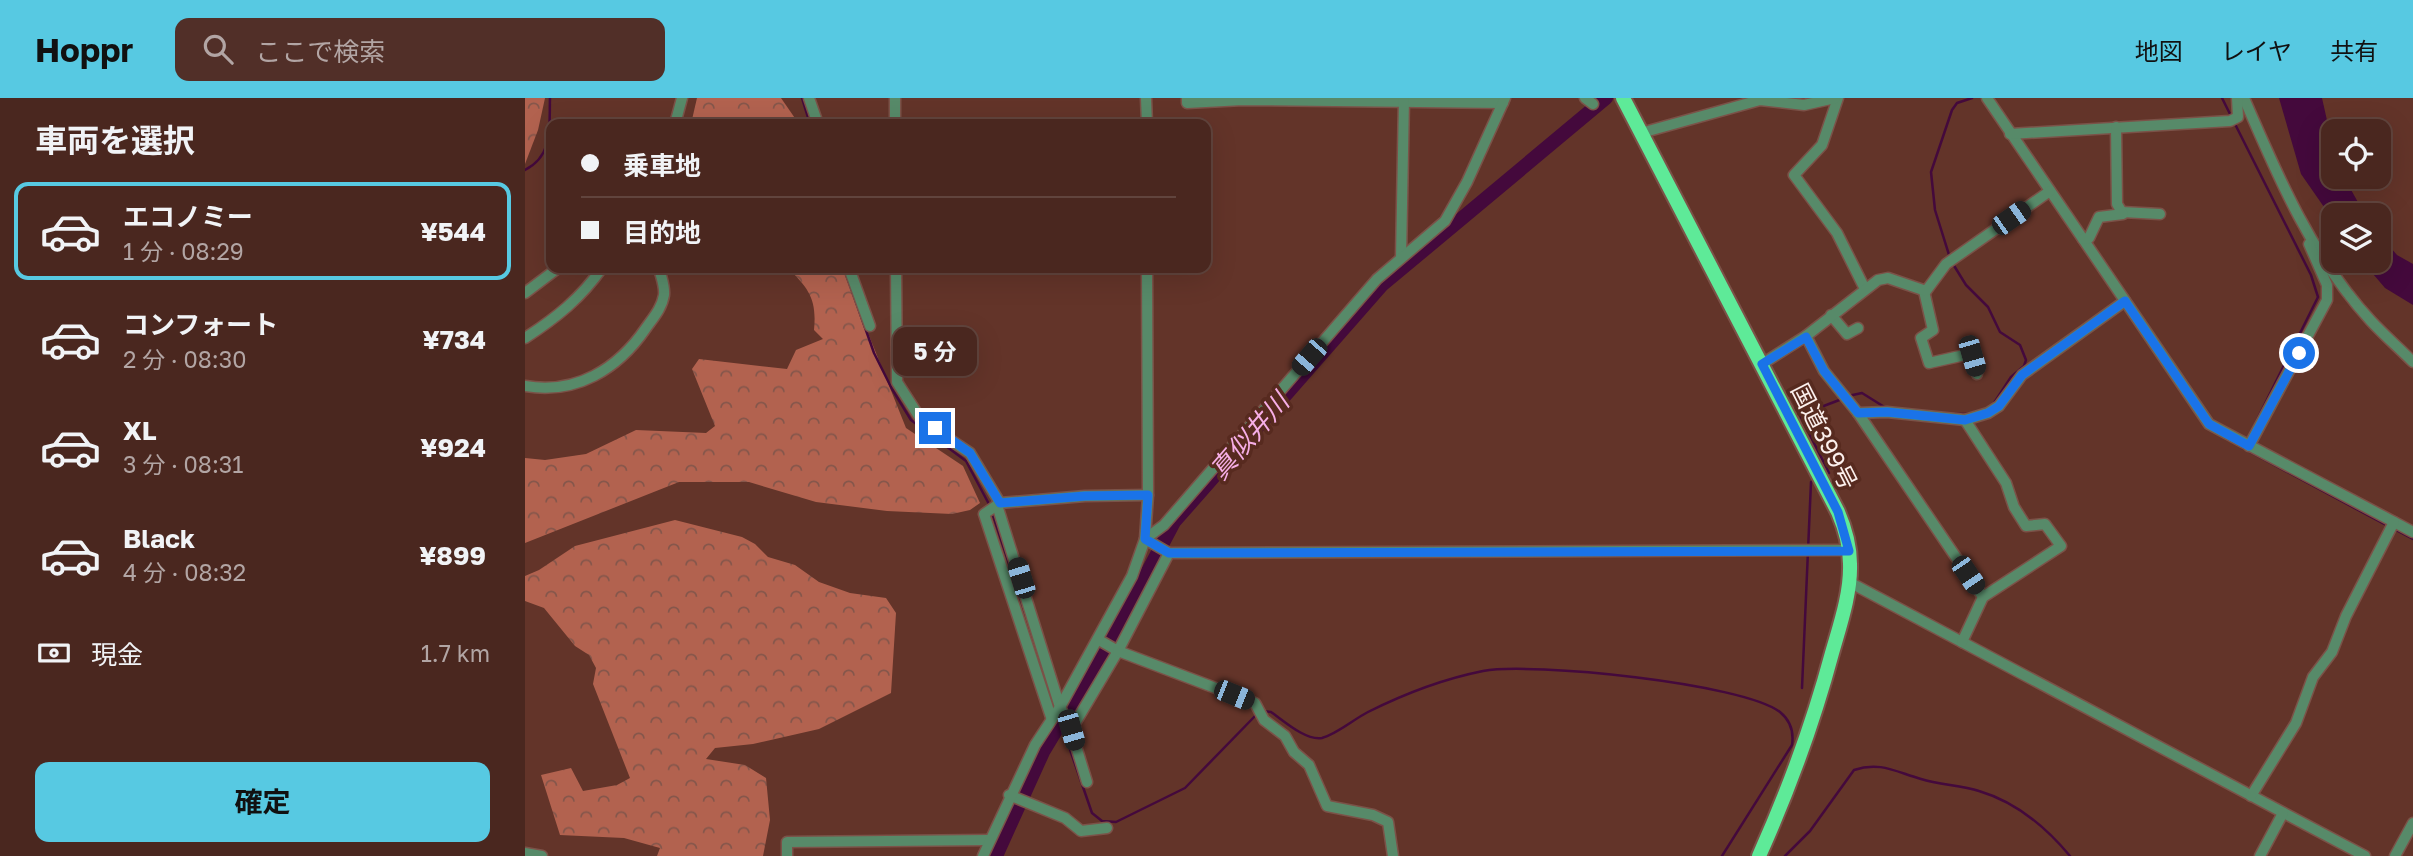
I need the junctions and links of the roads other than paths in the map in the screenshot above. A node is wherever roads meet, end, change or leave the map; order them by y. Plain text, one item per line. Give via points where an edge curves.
1 (681, 98) edge
2 (809, 98) edge
3 (895, 98) edge
4 (1146, 98) edge
5 (1187, 98) edge
6 (1623, 98) edge
7 (1836, 98) edge
8 (1987, 98) edge
9 (2237, 98) edge
10 (2244, 98) edge
11 (1771, 99) edge
12 (1404, 100) edge
13 (1504, 100) edge
14 (676, 119) edge
15 (816, 119) edge
16 (895, 119) edge
17 (1147, 119) edge
18 (2116, 127) junction
19 (1641, 132) junction
20 (2010, 134) junction
21 (2050, 191) junction
22 (2123, 212) junction
23 (2160, 214) dead end
24 (2302, 224) junction
25 (2083, 239) junction
26 (1401, 258) junction
27 (551, 273) edge
28 (599, 273) edge
29 (660, 273) edge
30 (851, 273) edge
31 (896, 273) edge
32 (1147, 273) edge
33 (1865, 289) junction
34 (1924, 291) junction
35 (525, 293) edge
36 (2125, 301) junction
37 (1831, 315) junction
38 (870, 326) dead end
39 (1858, 328) dead end
40 (1806, 337) junction
41 (525, 338) edge
42 (2413, 362) edge
43 (1762, 364) junction
44 (1977, 374) dead end
45 (525, 386) edge
46 (1858, 413) junction
47 (1965, 420) junction
48 (2249, 446) junction
49 (1148, 495) junction
50 (995, 507) junction
51 (2392, 526) junction
52 (2413, 532) edge
53 (1147, 540) junction
54 (1849, 551) junction
55 (1168, 552) junction
56 (1849, 582) junction
57 (1983, 597) junction
58 (1100, 640) junction
59 (1962, 642) junction
60 (1117, 650) junction
61 (1061, 709) junction
62 (1051, 717) junction
63 (1071, 728) junction
64 (1087, 782) dead end
65 (1011, 796) junction
66 (2251, 796) junction
67 (2283, 813) junction
68 (2413, 823) edge
69 (1107, 828) dead end
70 (989, 840) junction
71 (525, 853) edge
72 (542, 856) edge
73 (787, 856) edge
74 (983, 856) edge
75 (1393, 856) edge
76 (1759, 856) edge
77 (2260, 856) edge
78 (2365, 856) edge
79 (2395, 856) edge

1 - 14 street
2 - 15 street
3 - 16 street
4 - 17 street
5 - 12 street via 1187,103
6 - 19 highway, 国道399号
7 - 11 street via 1804,105
7 - 33 street via 1822,145 1794,175 1841,239
8 - 20 street
9 - 18 street via 2238,117 2230,121
10 - 24 street
11 - 19 street
12 - 13 street
12 - 26 street
13 - 26 street via 1454,209
18 - 20 street
18 - 22 street via 2117,204
19 - 43 highway, 国道399号
20 - 21 street
21 - 25 street
21 - 34 street via 1949,261
22 - 23 street
22 - 25 street via 2099,217 2089,238
24 - 42 street via 2370,320
24 - 48 street via 2327,285 2327,300
25 - 36 street
26 - 53 street via 1377,279
27 - 35 street
28 - 41 street via 566,309
29 - 45 street via 661,306 622,360 566,386 549,390
30 - 38 street
31 - 50 street via 899,386 922,421 970,453
32 - 49 street
33 - 34 street via 1884,278
33 - 37 street
34 - 44 street via 1933,330 1921,338 1928,362 1969,354
36 - 47 street via 2022,375 1994,410
36 - 48 street via 2209,424
37 - 39 street via 1847,334
37 - 40 street
40 - 43 street
40 - 46 street via 1820,364
43 - 54 highway, 国道399号 via 1838,512
46 - 47 street
46 - 57 street
47 - 57 street via 2026,526 2045,524 2061,546
48 - 51 street
49 - 50 street via 1085,496
49 - 53 street
50 - 61 street
50 - 62 street via 984,514
51 - 52 street
51 - 66 street via 2333,652 2313,677 2296,723
53 - 55 street
53 - 58 street
54 - 55 street
54 - 56 highway, 国道399号
55 - 60 street
56 - 59 street
56 - 76 highway, 国道399号 via 1797,770
57 - 59 street
58 - 60 street
58 - 61 street
59 - 66 street
60 - 63 street
60 - 75 street via 1171,669 1260,712 1309,765 1327,806 1388,822
61 - 62 street
61 - 63 street
62 - 65 street
63 - 64 street
65 - 69 street via 1065,818 1081,831
65 - 70 street
66 - 67 street
67 - 77 street
67 - 78 street
68 - 79 street
70 - 73 street via 787,842
70 - 74 street
71 - 72 street

